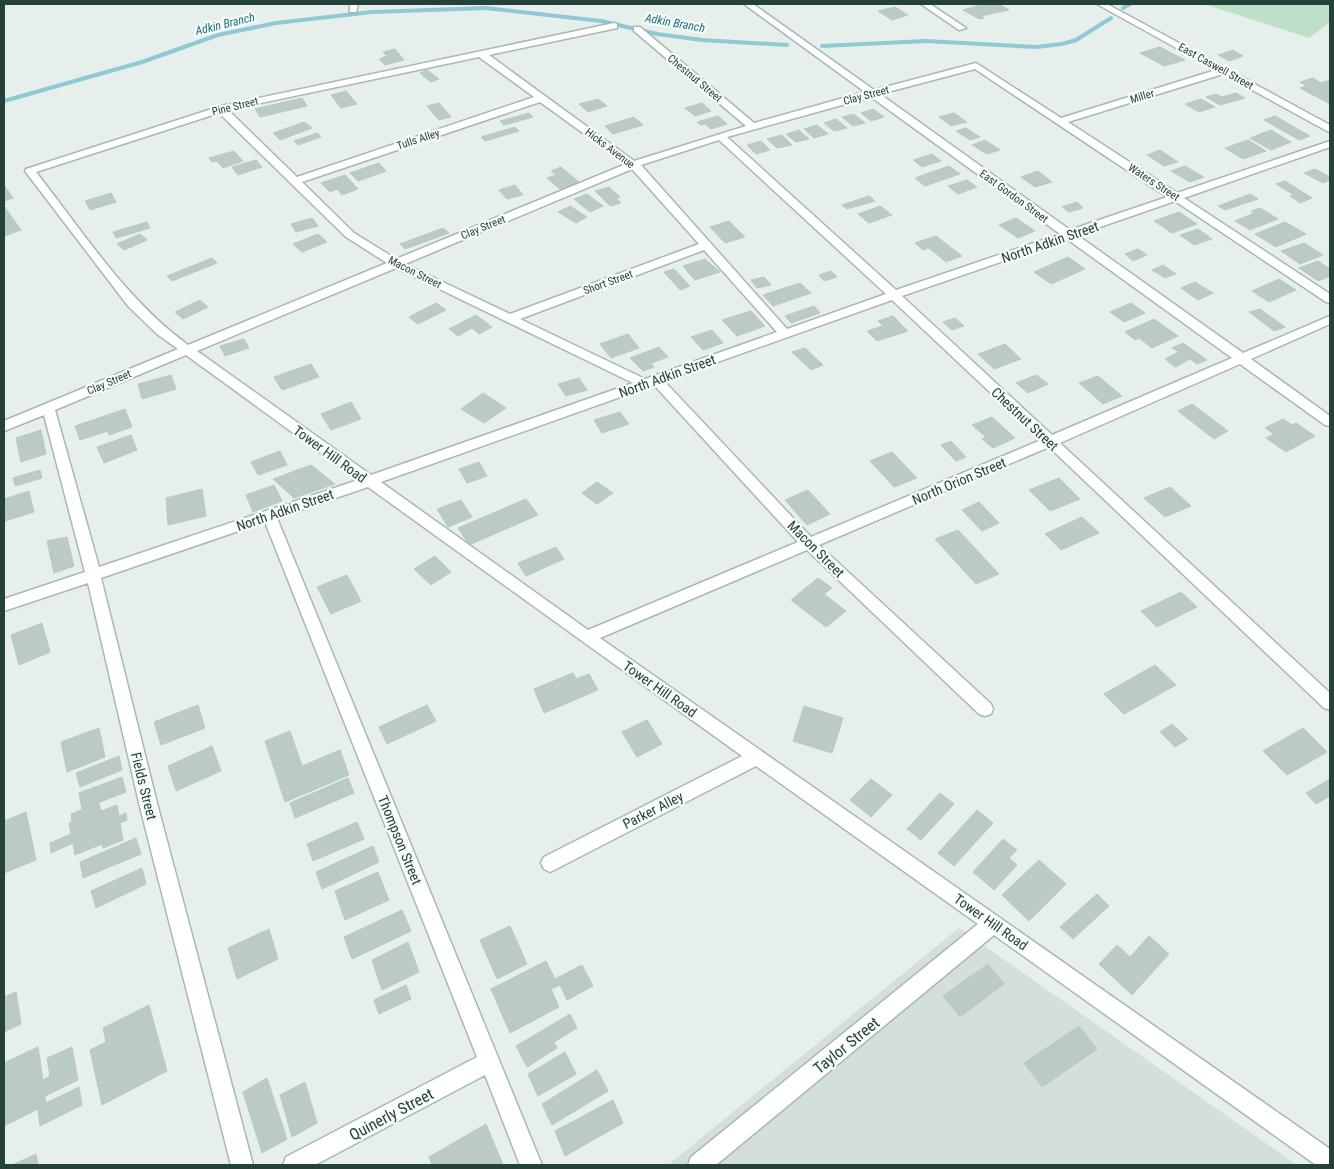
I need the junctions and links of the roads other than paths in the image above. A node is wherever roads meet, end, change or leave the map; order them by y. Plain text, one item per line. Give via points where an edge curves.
1 (748, 4) edge
2 (928, 4) edge
3 (1102, 4) edge
4 (614, 26) dead end
5 (962, 28) dead end
6 (637, 29) dead end
7 (481, 54) junction
8 (976, 66) joint
9 (1224, 71) junction
10 (872, 93) junction
11 (542, 98) junction
12 (221, 109) junction
13 (1061, 121) junction
14 (752, 127) junction
15 (1330, 129) edge
16 (720, 136) junction
17 (1330, 144) edge
18 (634, 164) junction
19 (30, 172) joint
20 (295, 181) junction
21 (1177, 197) junction
22 (1068, 235) junction
23 (707, 245) junction
24 (396, 263) junction
25 (894, 295) junction
26 (1330, 299) edge
27 (510, 318) junction
28 (1330, 320) edge
29 (785, 334) junction
30 (186, 350) junction
31 (1242, 359) junction
32 (650, 382) junction
33 (48, 407) junction
34 (1330, 422) edge
35 (4, 426) edge
36 (1050, 442) junction
37 (369, 482) junction
38 (269, 515) junction
39 (809, 544) junction
40 (94, 574) junction
41 (4, 605) edge
42 (587, 638) junction
43 (1330, 703) edge
44 (985, 708) dead end
45 (756, 757) junction
46 (550, 863) dead end
47 (993, 924) junction
48 (489, 1062) junction
49 (1330, 1162) edge
50 (242, 1165) edge
51 (294, 1165) edge
52 (531, 1165) edge
53 (699, 1165) edge

1 - 10 street, East Gordon Street
2 - 5 street
3 - 9 street, East Caswell Street
4 - 7 street
6 - 14 street, Chestnut Street
7 - 11 street, Hicks Avenue
7 - 12 street, Pine Street
8 - 10 street, Clay Street
8 - 13 street, Waters Street
9 - 13 street, Miller
9 - 15 street, East Caswell Street
10 - 14 street, Clay Street
10 - 22 street, East Gordon Street
11 - 18 street, Hicks Avenue
11 - 20 street, Tulls Alley
12 - 19 street, Pine Street
12 - 20 street, Macon Street
13 - 21 street, Waters Street
14 - 16 street, Clay Street
16 - 18 street, Clay Street
16 - 25 street, Chestnut Street
17 - 21 street, North Adkin Street
18 - 23 street, Hicks Avenue
18 - 24 street, Clay Street
19 - 30 street, Tower Hill Road via 132,303
20 - 24 street, Macon Street via 350,235
21 - 22 street, North Adkin Street
21 - 26 street, Waters Street
22 - 25 street, North Adkin Street
22 - 31 street, East Gordon Street
23 - 27 street, Short Street
23 - 29 street, Hicks Avenue
24 - 27 street, Macon Street
24 - 30 street, Clay Street
25 - 29 street, North Adkin Street
25 - 36 street, Chestnut Street
27 - 32 street, Macon Street
28 - 31 street, North Orion Street
29 - 32 street, North Adkin Street
30 - 33 street, Clay Street
30 - 37 street, Tower Hill Road
31 - 34 street, East Gordon Street
31 - 36 street, North Orion Street
32 - 37 street, North Adkin Street
32 - 39 street, Macon Street
33 - 35 street, Clay Street
33 - 40 street, Fields Street
36 - 39 street, North Orion Street
36 - 43 street, Chestnut Street
37 - 38 street, North Adkin Street
37 - 42 street, Tower Hill Road
38 - 40 street, North Adkin Street
38 - 48 street, Thompson Street
39 - 42 street, North Orion Street
39 - 44 street, Macon Street
40 - 41 street, North Adkin Street
40 - 50 street, Fields Street via 149,808
42 - 45 street, Tower Hill Road
45 - 46 street, Parker Alley
45 - 47 street, Tower Hill Road
47 - 49 street, Tower Hill Road
47 - 53 street, Taylor Street
48 - 51 street, Quinerly Street
48 - 52 street, Thompson Street

